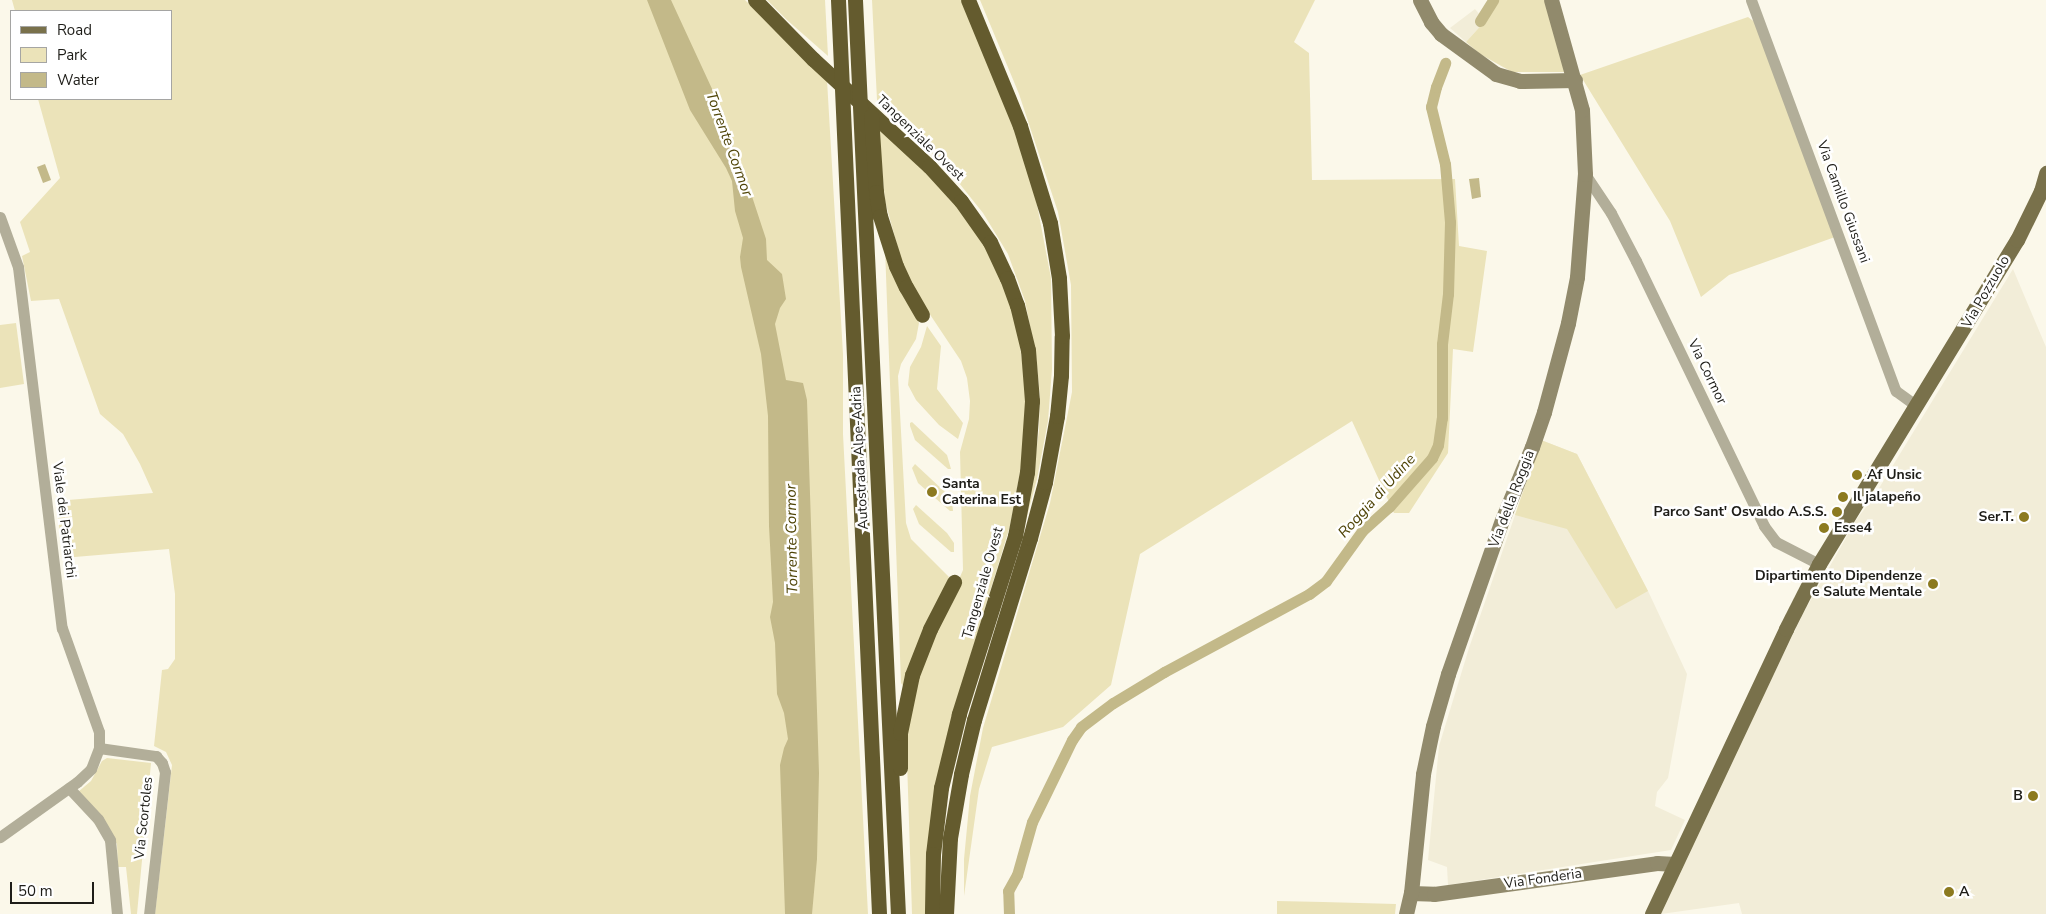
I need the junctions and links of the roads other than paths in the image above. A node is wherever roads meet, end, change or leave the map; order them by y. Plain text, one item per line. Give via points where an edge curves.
1 (754, 0) edge
2 (828, 0) edge
3 (838, 0) edge
4 (855, 0) edge
5 (968, 0) edge
6 (1420, 0) edge
7 (1551, 0) edge
8 (1751, 0) edge
9 (857, 42) junction
10 (840, 63) junction
11 (1575, 80) junction
12 (2046, 173) edge
13 (1585, 174) junction
14 (0, 217) edge
15 (922, 314) dead end
16 (1917, 406) junction
17 (1818, 564) junction
18 (954, 582) dead end
19 (99, 748) junction
20 (69, 788) junction
21 (0, 837) edge
22 (895, 864) junction
23 (1674, 864) junction
24 (1411, 893) junction
25 (1654, 911) edge
26 (117, 914) edge
27 (149, 914) edge
28 (879, 914) edge
29 (898, 914) edge
30 (932, 914) edge
31 (946, 914) edge
32 (1406, 914) edge

1 - 30 highway, Tangenziale Ovest via 961,200 990,242 1007,278 1028,350 1032,393 1028,464 1015,536 959,714 941,788 933,854
2 - 10 highway via 829,36
3 - 10 highway, Autostrada Alpe-Adria
4 - 9 highway, Autostrada Alpe-Adria
5 - 31 highway via 1005,86 1050,223 1059,278 1062,336 1057,416 1045,482 961,774 950,838
6 - 11 street via 1441,34 1496,74 1520,81
7 - 11 street, Via della Roggia
8 - 16 street, Via Camillo Giussani via 1896,391
9 - 15 highway via 869,83 880,216 900,273
9 - 22 highway, Autostrada Alpe-Adria
10 - 28 highway, Autostrada Alpe-Adria
11 - 13 street, Via della Roggia via 1582,110
12 - 16 main road, Via Pozzuolo via 2021,233
13 - 17 street, Via Cormor via 1611,213 1636,261 1764,526 1776,542
13 - 24 street, Via della Roggia via 1577,277 1568,324 1532,447 1502,520 1433,726 1424,774
14 - 19 street, Viale dei Patriarchi via 18,267 62,628 99,732
16 - 17 main road, Via Pozzuolo
17 - 23 main road, Via Pozzuolo
18 - 22 highway via 924,645 903,708 900,733 902,823
19 - 20 street via 91,769
19 - 27 street, Via Scortoles via 156,756 165,772
20 - 21 street
20 - 26 street via 98,819 110,840
22 - 29 highway, Autostrada Alpe-Adria
23 - 24 street, Via Fonderia via 1657,863 1434,894
23 - 25 main road, Via Pozzuolo
24 - 32 street, Via della Roggia

